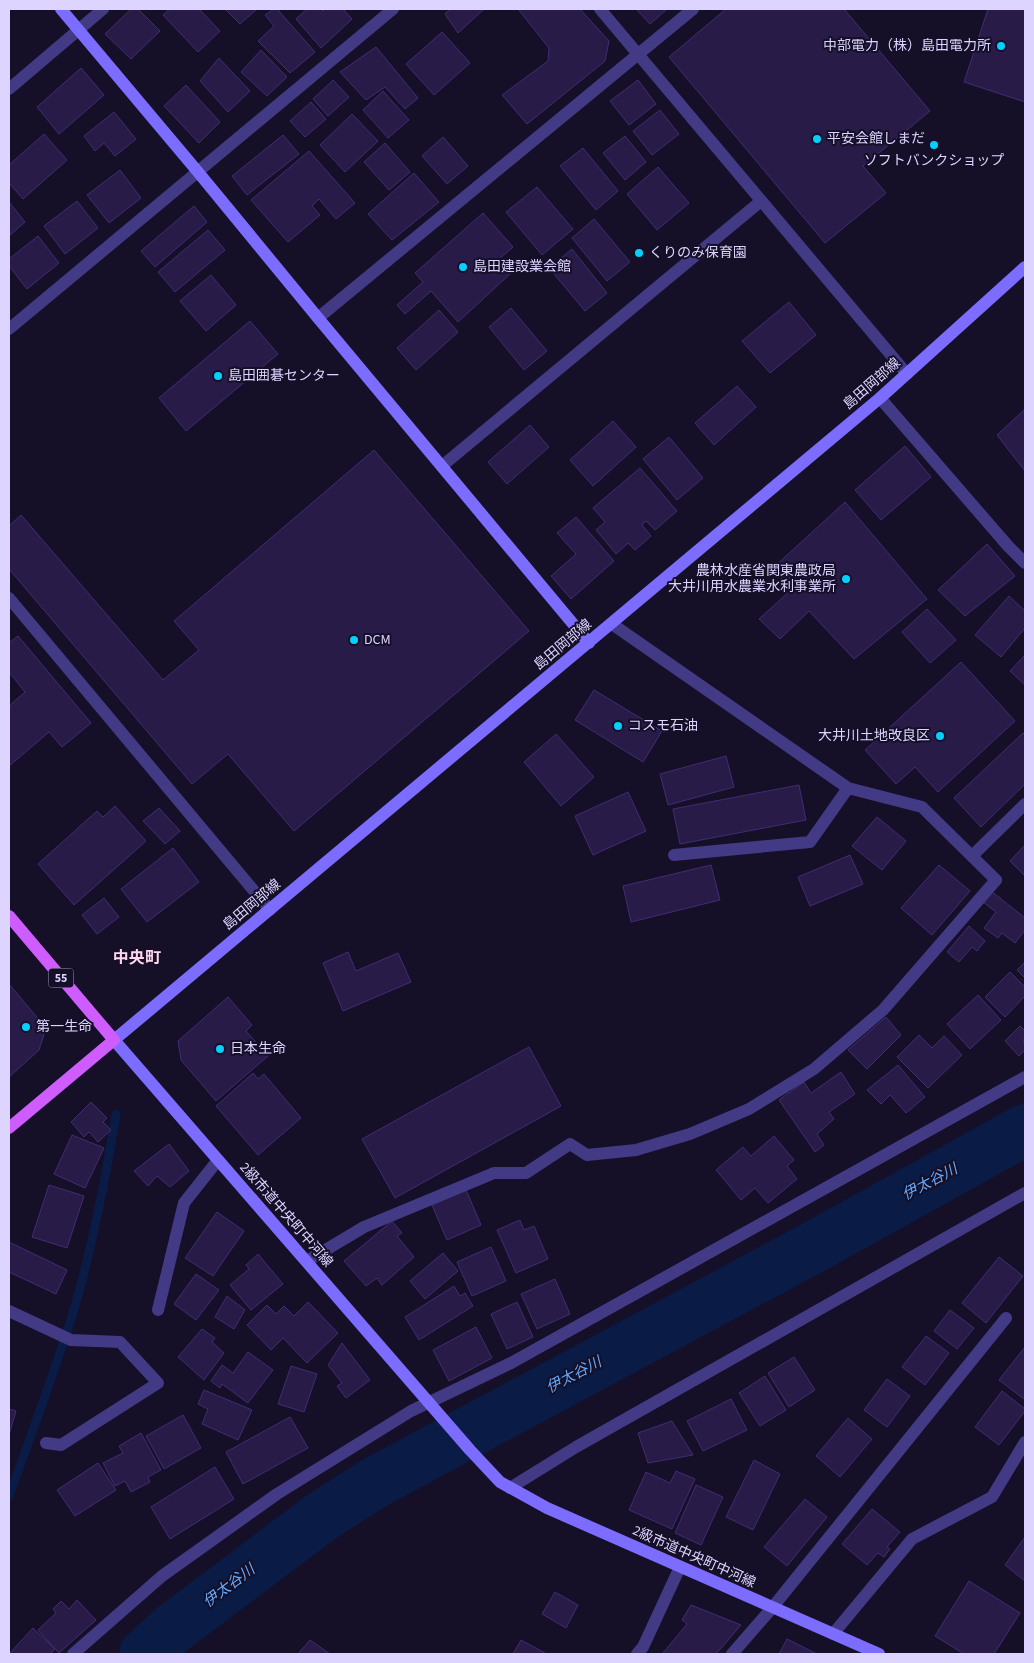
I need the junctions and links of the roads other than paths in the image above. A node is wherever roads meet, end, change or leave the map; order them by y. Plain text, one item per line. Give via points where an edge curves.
1 (61, 9) edge
2 (103, 9) edge
3 (393, 9) edge
4 (600, 9) edge
5 (693, 9) edge
6 (78, 30) junction
7 (638, 54) junction
8 (9, 89) edge
9 (198, 172) junction
10 (761, 201) junction
11 (1025, 266) edge
12 (318, 318) junction
13 (9, 329) edge
14 (907, 374) junction
15 (880, 398) junction
16 (442, 466) junction
17 (1025, 562) edge
18 (9, 598) edge
19 (612, 624) junction
20 (589, 643) junction
21 (848, 788) junction
22 (1025, 804) edge
23 (674, 855) dead end
24 (972, 856) junction
25 (270, 910) junction
26 (9, 916) edge
27 (114, 1040) junction
28 (1025, 1077) edge
29 (9, 1128) edge
30 (218, 1160) junction
31 (1025, 1193) edge
32 (307, 1261) junction
33 (158, 1310) dead end
34 (9, 1311) edge
35 (1006, 1318) dead end
36 (431, 1407) junction
37 (1025, 1442) edge
38 (46, 1443) dead end
39 (505, 1485) junction
40 (680, 1567) junction
41 (772, 1608) junction
42 (833, 1634) junction
43 (73, 1654) edge
44 (637, 1654) edge
45 (732, 1654) edge
46 (879, 1654) edge

1 - 6 street
2 - 6 street
3 - 9 street
4 - 7 street
5 - 7 street
6 - 8 street
6 - 9 street
7 - 10 street
7 - 12 street
9 - 12 street
9 - 13 street
10 - 14 street
10 - 16 street
11 - 14 street, 島田岡部線
12 - 16 street
14 - 15 street, 島田岡部線
15 - 17 street
15 - 19 street, 島田岡部線
16 - 20 street
18 - 25 street
19 - 20 street, 島田岡部線
19 - 21 street
20 - 25 street, 島田岡部線
21 - 23 street via 810,842
21 - 24 street via 922,807
22 - 24 street
24 - 32 street via 996,880 883,1010 814,1069 750,1109 690,1134 636,1150 587,1156 570,1144 526,1173 494,1173 364,1226
25 - 27 street, 島田岡部線
26 - 27 main road, 55
27 - 29 main road
27 - 30 street, 2級市道中央町中河線
28 - 36 street
30 - 32 street, 2級市道中央町中河線
30 - 33 street via 184,1203
31 - 39 street
32 - 36 street, 2級市道中央町中河線
34 - 38 street via 70,1340 120,1342 158,1383 61,1445
35 - 41 street
36 - 39 street, 2級市道中央町中河線
36 - 43 street via 411,1411 277,1494 162,1576
37 - 42 street via 992,1496 912,1539
39 - 40 street, 2級市道中央町中河線 via 547,1508
40 - 41 street, 2級市道中央町中河線
40 - 44 street via 644,1647
41 - 42 street, 2級市道中央町中河線
41 - 45 street
42 - 46 street, 2級市道中央町中河線

